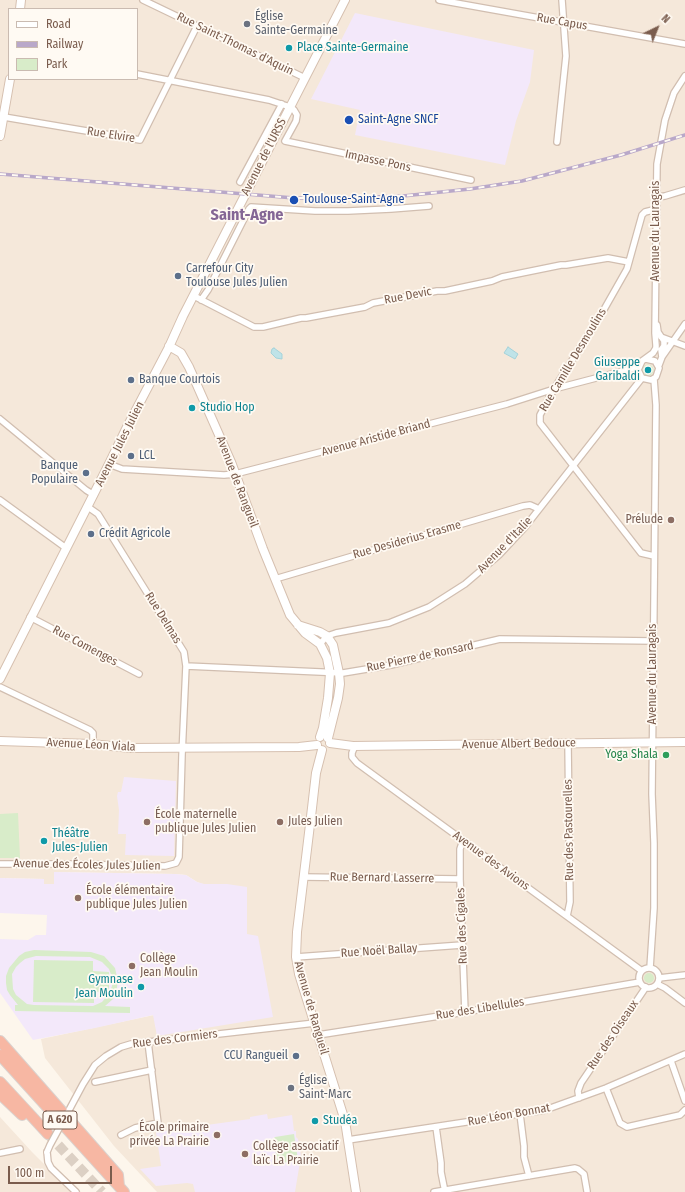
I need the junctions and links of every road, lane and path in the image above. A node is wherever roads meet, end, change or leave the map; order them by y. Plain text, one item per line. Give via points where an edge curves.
1 (143, 0) edge
2 (346, 0) edge
3 (439, 0) edge
4 (562, 0) edge
5 (564, 23) junction
6 (197, 26) junction
7 (685, 44) edge
8 (138, 74) edge
9 (685, 76) edge
10 (305, 78) junction
11 (10, 80) edge
12 (171, 80) junction
13 (282, 104) junction
14 (290, 107) junction
15 (4, 116) junction
16 (0, 136) edge
17 (285, 140) joint
18 (557, 142) dead end
19 (471, 180) dead end
20 (240, 182) dead end
21 (685, 190) edge
22 (657, 196) junction
23 (429, 206) dead end
24 (238, 208) joint
25 (657, 209) junction
26 (629, 262) junction
27 (197, 298) junction
28 (656, 320) junction
29 (685, 324) edge
30 (666, 340) junction
31 (169, 346) junction
32 (685, 346) edge
33 (656, 348) junction
34 (662, 357) junction
35 (646, 359) junction
36 (658, 365) junction
37 (638, 367) junction
38 (642, 378) junction
39 (654, 379) junction
40 (554, 389) junction
41 (0, 420) edge
42 (109, 464) junction
43 (573, 465) junction
44 (236, 474) junction
45 (94, 495) junction
46 (0, 500) edge
47 (88, 507) junction
48 (539, 509) junction
49 (66, 548) junction
50 (654, 556) junction
51 (275, 579) junction
52 (30, 617) junction
53 (296, 624) junction
54 (327, 636) junction
55 (653, 641) junction
56 (320, 644) junction
57 (186, 666) junction
58 (330, 673) junction
59 (339, 673) junction
60 (139, 674) dead end
61 (0, 679) edge
62 (0, 687) edge
63 (0, 741) edge
64 (653, 742) junction
65 (685, 742) edge
66 (568, 743) junction
67 (91, 744) junction
68 (324, 744) junction
69 (355, 746) junction
70 (182, 747) junction
71 (463, 840) junction
72 (0, 864) edge
73 (303, 876) junction
74 (460, 879) junction
75 (568, 916) junction
76 (462, 945) junction
77 (296, 957) junction
78 (650, 968) junction
79 (642, 971) junction
80 (685, 975) edge
81 (659, 978) junction
82 (640, 982) junction
83 (656, 984) junction
84 (646, 987) junction
85 (685, 1003) edge
86 (465, 1012) junction
87 (315, 1023) junction
88 (318, 1034) junction
89 (0, 1041) edge
90 (148, 1042) junction
91 (685, 1054) edge
92 (0, 1055) edge
93 (671, 1062) junction
94 (152, 1070) junction
95 (0, 1082) edge
96 (95, 1082) dead end
97 (581, 1083) junction
98 (606, 1088) junction
99 (0, 1094) edge
100 (587, 1095) junction
101 (579, 1098) junction
102 (685, 1101) edge
103 (685, 1110) edge
104 (520, 1114) junction
105 (436, 1127) junction
106 (121, 1135) dead end
107 (348, 1140) junction
108 (20, 1149) dead end
109 (0, 1153) edge
110 (529, 1176) junction
111 (122, 1189) edge
112 (444, 1191) edge
113 (587, 1191) dead end
114 (76, 1192) edge
115 (356, 1192) edge
116 (434, 1192) edge

1 - 6 street, Rue Saint-Thomas d'Aquin
2 - 10 street, Avenue de l'URSS
3 - 5 street, Rue Capus
4 - 5 street
5 - 7 street, Rue Capus
5 - 18 street via 566,56
6 - 10 street, Rue Saint-Thomas d'Aquin
6 - 12 street, Rue Elvire
8 - 12 street
9 - 22 street, Avenue du Lauragais via 674,93 665,120 657,164
10 - 14 street, Avenue de l'URSS
11 - 15 street
12 - 13 street
12 - 15 street, Rue Elvire via 140,140
13 - 14 street
13 - 20 street, Avenue de l'URSS
14 - 17 street, Avenue de l'URSS via 297,115
14 - 24 street, Avenue de l'URSS
15 - 16 street
17 - 19 street, Impasse Pons
21 - 22 street
22 - 25 street, Avenue du Lauragais
23 - 27 street, Avenue Jules Julien via 348,211 251,207 208,290
24 - 27 street, Avenue Jules Julien
25 - 26 street, Rue Camille Desmoulins via 642,215
25 - 28 street, Avenue du Lauragais
26 - 27 street, Rue Devic via 608,258 561,265 263,327 254,327
26 - 40 street, Rue Camille Desmoulins via 623,277
27 - 31 street, Avenue Jules Julien
28 - 30 street, Avenue du Lauragais via 658,332
28 - 33 street, Avenue du Lauragais
29 - 30 street
30 - 32 street
30 - 33 street
30 - 34 street
30 - 34 street via 661,350
31 - 42 street, Avenue Jules Julien
31 - 44 street, Avenue de Rangueil via 185,358
33 - 35 street
34 - 36 street
35 - 36 street via 655,361
35 - 37 street
36 - 39 street via 658,374
37 - 38 street via 638,373
37 - 40 street, Avenue Aristide Briand
38 - 39 street
38 - 43 street, Avenue d'Italie
39 - 50 street, Avenue du Lauragais
40 - 43 street, Rue Camille Desmoulins via 540,415 540,423
40 - 44 street, Avenue Aristide Briand via 507,404
41 - 45 street
42 - 44 street, Avenue Aristide Briand via 122,469
42 - 45 street, Avenue Jules Julien
43 - 48 street, Avenue d'Italie
43 - 50 street, Rue Camille Desmoulins via 641,553
44 - 51 street, Avenue de Rangueil
45 - 47 street, Avenue Jules Julien
46 - 49 street
47 - 49 street, Avenue Jules Julien
47 - 57 street, Rue Delmas via 98,514 172,632 184,652
48 - 51 street, Rue Desiderius Erasme via 530,505 523,506
48 - 54 street, Avenue d'Italie via 499,554 465,584 434,604 389,623
49 - 52 street, Avenue Jules Julien
50 - 55 street, Avenue du Lauragais
51 - 53 street, Avenue de Rangueil
52 - 60 street, Rue Comenges
52 - 61 street, Avenue Jules Julien
53 - 54 street
53 - 56 street, Avenue de Rangueil
54 - 56 street
54 - 59 street, Avenue de Rangueil via 334,646
55 - 59 street, Rue Pierre de Ronsard via 500,639 390,665
55 - 64 street, Avenue du Lauragais
56 - 58 street, Avenue de Rangueil via 327,658
57 - 58 street, Rue Pierre de Ronsard
57 - 70 street, Rue Delmas
58 - 59 street, Rue Pierre de Ronsard
58 - 68 street, Avenue de Rangueil via 323,728
59 - 68 street, Avenue de Rangueil via 338,698
62 - 67 street via 90,730 93,733
63 - 67 street, Avenue Léon Viala
64 - 65 street, Avenue Albert Bedouce
64 - 66 street, Avenue Albert Bedouce
64 - 78 street, Avenue du Lauragais via 654,908
66 - 69 street, Avenue Albert Bedouce
66 - 75 street, Rue des Pastourelles
67 - 70 street, Avenue Léon Viala via 126,748
68 - 69 street, Avenue Albert Bedouce
68 - 70 street, Avenue Albert Bedouce via 299,747
68 - 73 street, Avenue de Rangueil via 316,773
69 - 71 street, Avenue des Avions via 352,757 357,762
70 - 72 street, Avenue des Écoles Jules Julien via 179,857 176,863 165,866
71 - 74 street, Rue des Cigales via 460,849
71 - 75 street, Avenue des Avions
73 - 74 street, Rue Bernard Lasserre
73 - 77 street, Avenue de Rangueil
74 - 76 street, Rue des Cigales
75 - 79 street, Avenue des Avions
76 - 77 street, Rue Noël Ballay
76 - 86 street, Rue des Cigales
77 - 87 street, Avenue de Rangueil
78 - 79 street
78 - 81 street via 656,970
79 - 82 street
80 - 81 street
81 - 83 street
82 - 84 street
82 - 86 street, Rue des Libellules
83 - 84 street
83 - 85 street
84 - 97 street, Rue des Oiseaux
86 - 88 street, Rue des Libellules
87 - 88 street, Avenue de Rangueil
87 - 90 street, Rue des Cormiers
88 - 107 street, Avenue de Rangueil via 339,1099
89 - 111 highway via 118,1175
90 - 94 street
90 - 114 street, Rue des Cormiers, bridge via 121,1047 101,1059 91,1070 50,1145 47,1152 51,1168
91 - 93 street, Rue Léon Bonnat
92 - 111 highway, A 620
93 - 98 street, Rue Léon Bonnat
93 - 102 street
94 - 96 street
94 - 106 street via 158,1123 135,1128
95 - 99 highway, A 620 via 48,1134 42,1134
97 - 100 street, Rue des Oiseaux
97 - 101 street, Rue des Oiseaux
98 - 100 street, Rue Léon Bonnat
98 - 103 street via 620,1123 627,1127 680,1115
100 - 101 street, Rue Léon Bonnat
101 - 104 street, Rue Léon Bonnat via 549,1109
104 - 105 street, Rue Léon Bonnat
104 - 110 street via 524,1157
105 - 107 street, Rue Léon Bonnat
105 - 112 street
107 - 115 street, Avenue de Rangueil
108 - 109 street
110 - 112 street
110 - 113 street via 578,1168 584,1174
112 - 116 street

